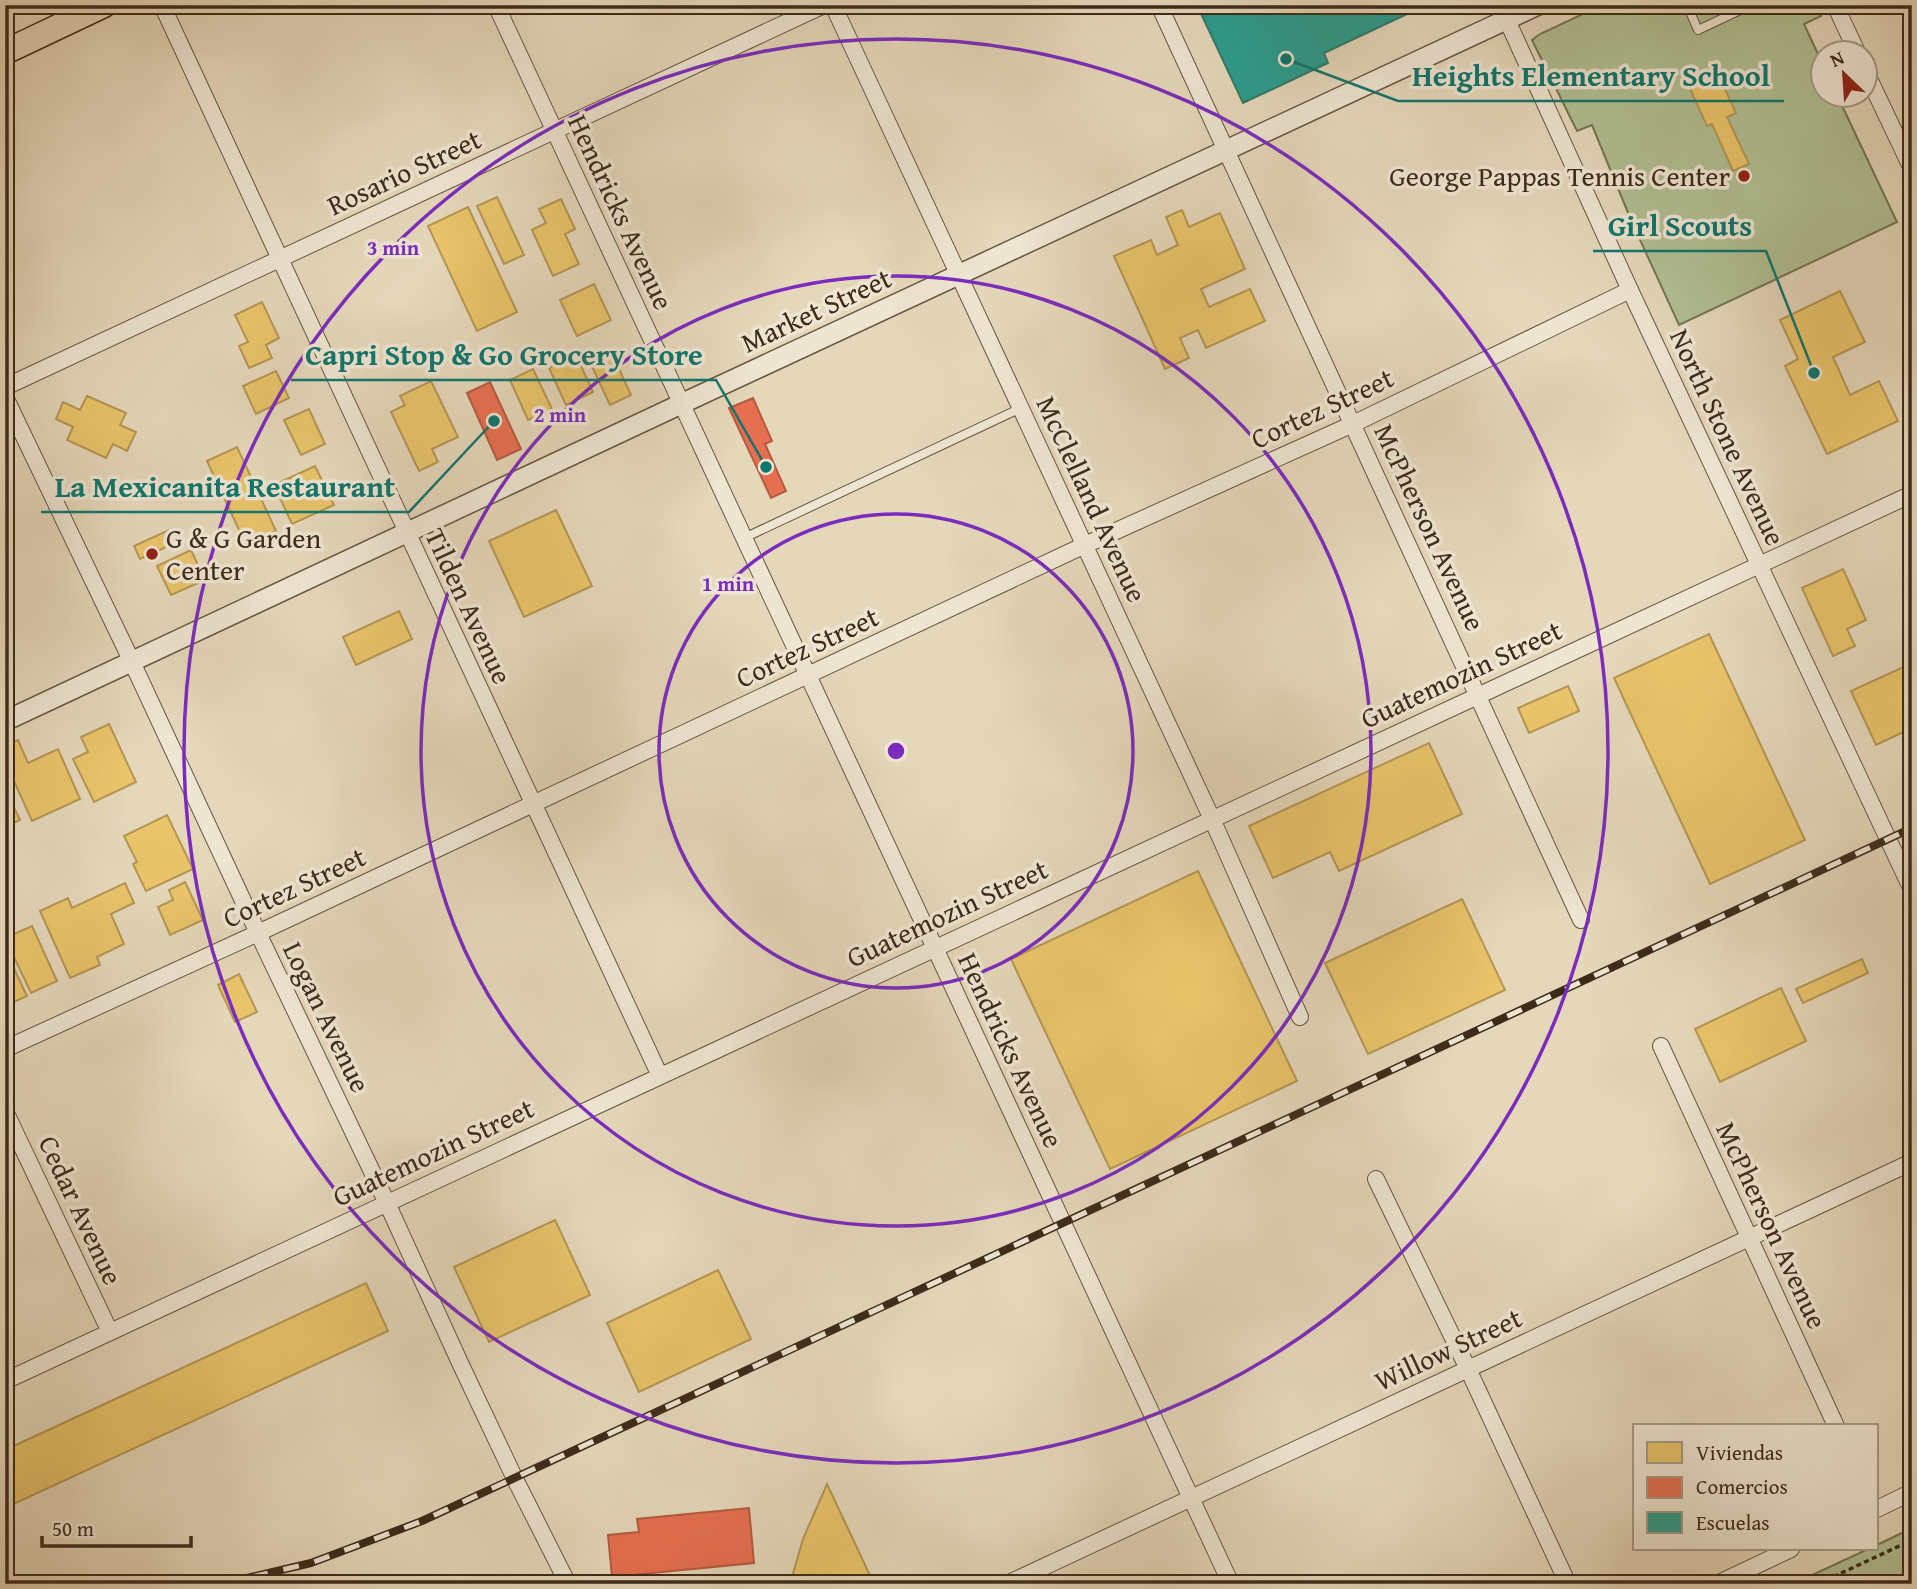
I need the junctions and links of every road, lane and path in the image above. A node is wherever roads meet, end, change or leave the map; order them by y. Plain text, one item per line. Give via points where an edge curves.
1 (104, 5) edge
2 (162, 5) edge
3 (496, 5) edge
4 (824, 5) edge
5 (833, 5) edge
6 (1159, 5) edge
7 (1538, 5) edge
8 (1686, 5) edge
9 (1751, 5) edge
10 (1835, 5) edge
11 (1503, 13) edge
12 (1850, 38) edge
13 (5, 52) edge
14 (1878, 97) edge
15 (554, 131) junction
16 (1226, 150) junction
17 (1911, 164) edge
18 (279, 259) junction
19 (960, 274) junction
20 (1630, 290) junction
21 (5, 387) edge
22 (5, 397) edge
23 (681, 404) junction
24 (1021, 408) junction
25 (1353, 424) junction
26 (1912, 494) edge
27 (406, 533) junction
28 (744, 538) junction
29 (1085, 545) junction
30 (1759, 565) junction
31 (132, 662) junction
32 (808, 676) junction
33 (1479, 695) junction
34 (5, 721) edge
35 (532, 804) junction
36 (1212, 819) junction
37 (1912, 890) edge
38 (1581, 920) dead end
39 (258, 933) junction
40 (934, 948) junction
41 (1300, 1017) dead end
42 (1661, 1046) dead end
43 (5, 1049) edge
44 (660, 1076) junction
45 (5, 1111) edge
46 (1912, 1162) edge
47 (1376, 1180) dead end
48 (387, 1203) junction
49 (1748, 1238) junction
50 (110, 1332) junction
51 (1468, 1369) junction
52 (5, 1381) edge
53 (1835, 1424) edge
54 (1912, 1492) edge
55 (1190, 1499) junction
56 (1878, 1509) edge
57 (1912, 1540) edge
58 (1789, 1550) edge
59 (568, 1584) edge
60 (1007, 1584) edge
61 (1231, 1584) edge
62 (1568, 1584) edge
63 (1717, 1584) edge
64 (1818, 1584) edge

1 - 13 main road
2 - 18 street, Tilden Avenue
3 - 15 street, Hendricks Avenue
4 - 15 street, Rosario Street
5 - 19 street, McClelland Avenue
6 - 16 street, McPherson Avenue
7 - 11 street, Market Street
8 - 9 lane via 1698,30
10 - 12 street
11 - 16 street, Market Street
11 - 20 street, North Stone Avenue
14 - 17 street
15 - 18 street, Rosario Street
15 - 23 street, Hendricks Avenue
16 - 19 street, Market Street
16 - 25 street, McPherson Avenue
18 - 21 street, Rosario Street
18 - 27 street, Tilden Avenue
19 - 23 street, Market Street
19 - 24 street, McClelland Avenue
20 - 25 street, Cortez Street
20 - 30 street, North Stone Avenue
22 - 31 street, Logan Avenue
23 - 27 street, Market Street
23 - 28 street, Hendricks Avenue
24 - 28 lane
24 - 29 street, McClelland Avenue
25 - 29 street, Cortez Street
25 - 33 street, McPherson Avenue
26 - 30 street, Guatemozin Street
27 - 31 street, Market Street
27 - 35 street, Tilden Avenue
28 - 32 street, Hendricks Avenue
29 - 32 street, Cortez Street
29 - 36 street, McClelland Avenue
30 - 33 street, Guatemozin Street
30 - 37 street, North Stone Avenue
31 - 34 street, Market Street
31 - 39 street, Logan Avenue
32 - 35 street, Cortez Street
32 - 40 street, Hendricks Avenue
33 - 36 street, Guatemozin Street
33 - 38 street, McPherson Avenue
35 - 39 street, Cortez Street
35 - 44 street, Tilden Avenue
36 - 40 street, Guatemozin Street
36 - 41 street, McClelland Avenue
39 - 43 street, Cortez Street
39 - 48 street, Logan Avenue
40 - 44 street, Guatemozin Street
40 - 55 street, Hendricks Avenue
42 - 49 street, McPherson Avenue
44 - 48 street, Guatemozin Street
45 - 50 street, Cedar Avenue
46 - 49 street, Willow Street
47 - 51 street
48 - 50 street, Guatemozin Street
48 - 59 street, Logan Avenue
49 - 51 street, Willow Street
49 - 53 street, McPherson Avenue
50 - 52 street, Guatemozin Street
51 - 55 street, Willow Street
51 - 62 street
54 - 56 street
55 - 60 street, Willow Street
55 - 61 street, Hendricks Avenue
57 - 64 path
58 - 63 street

